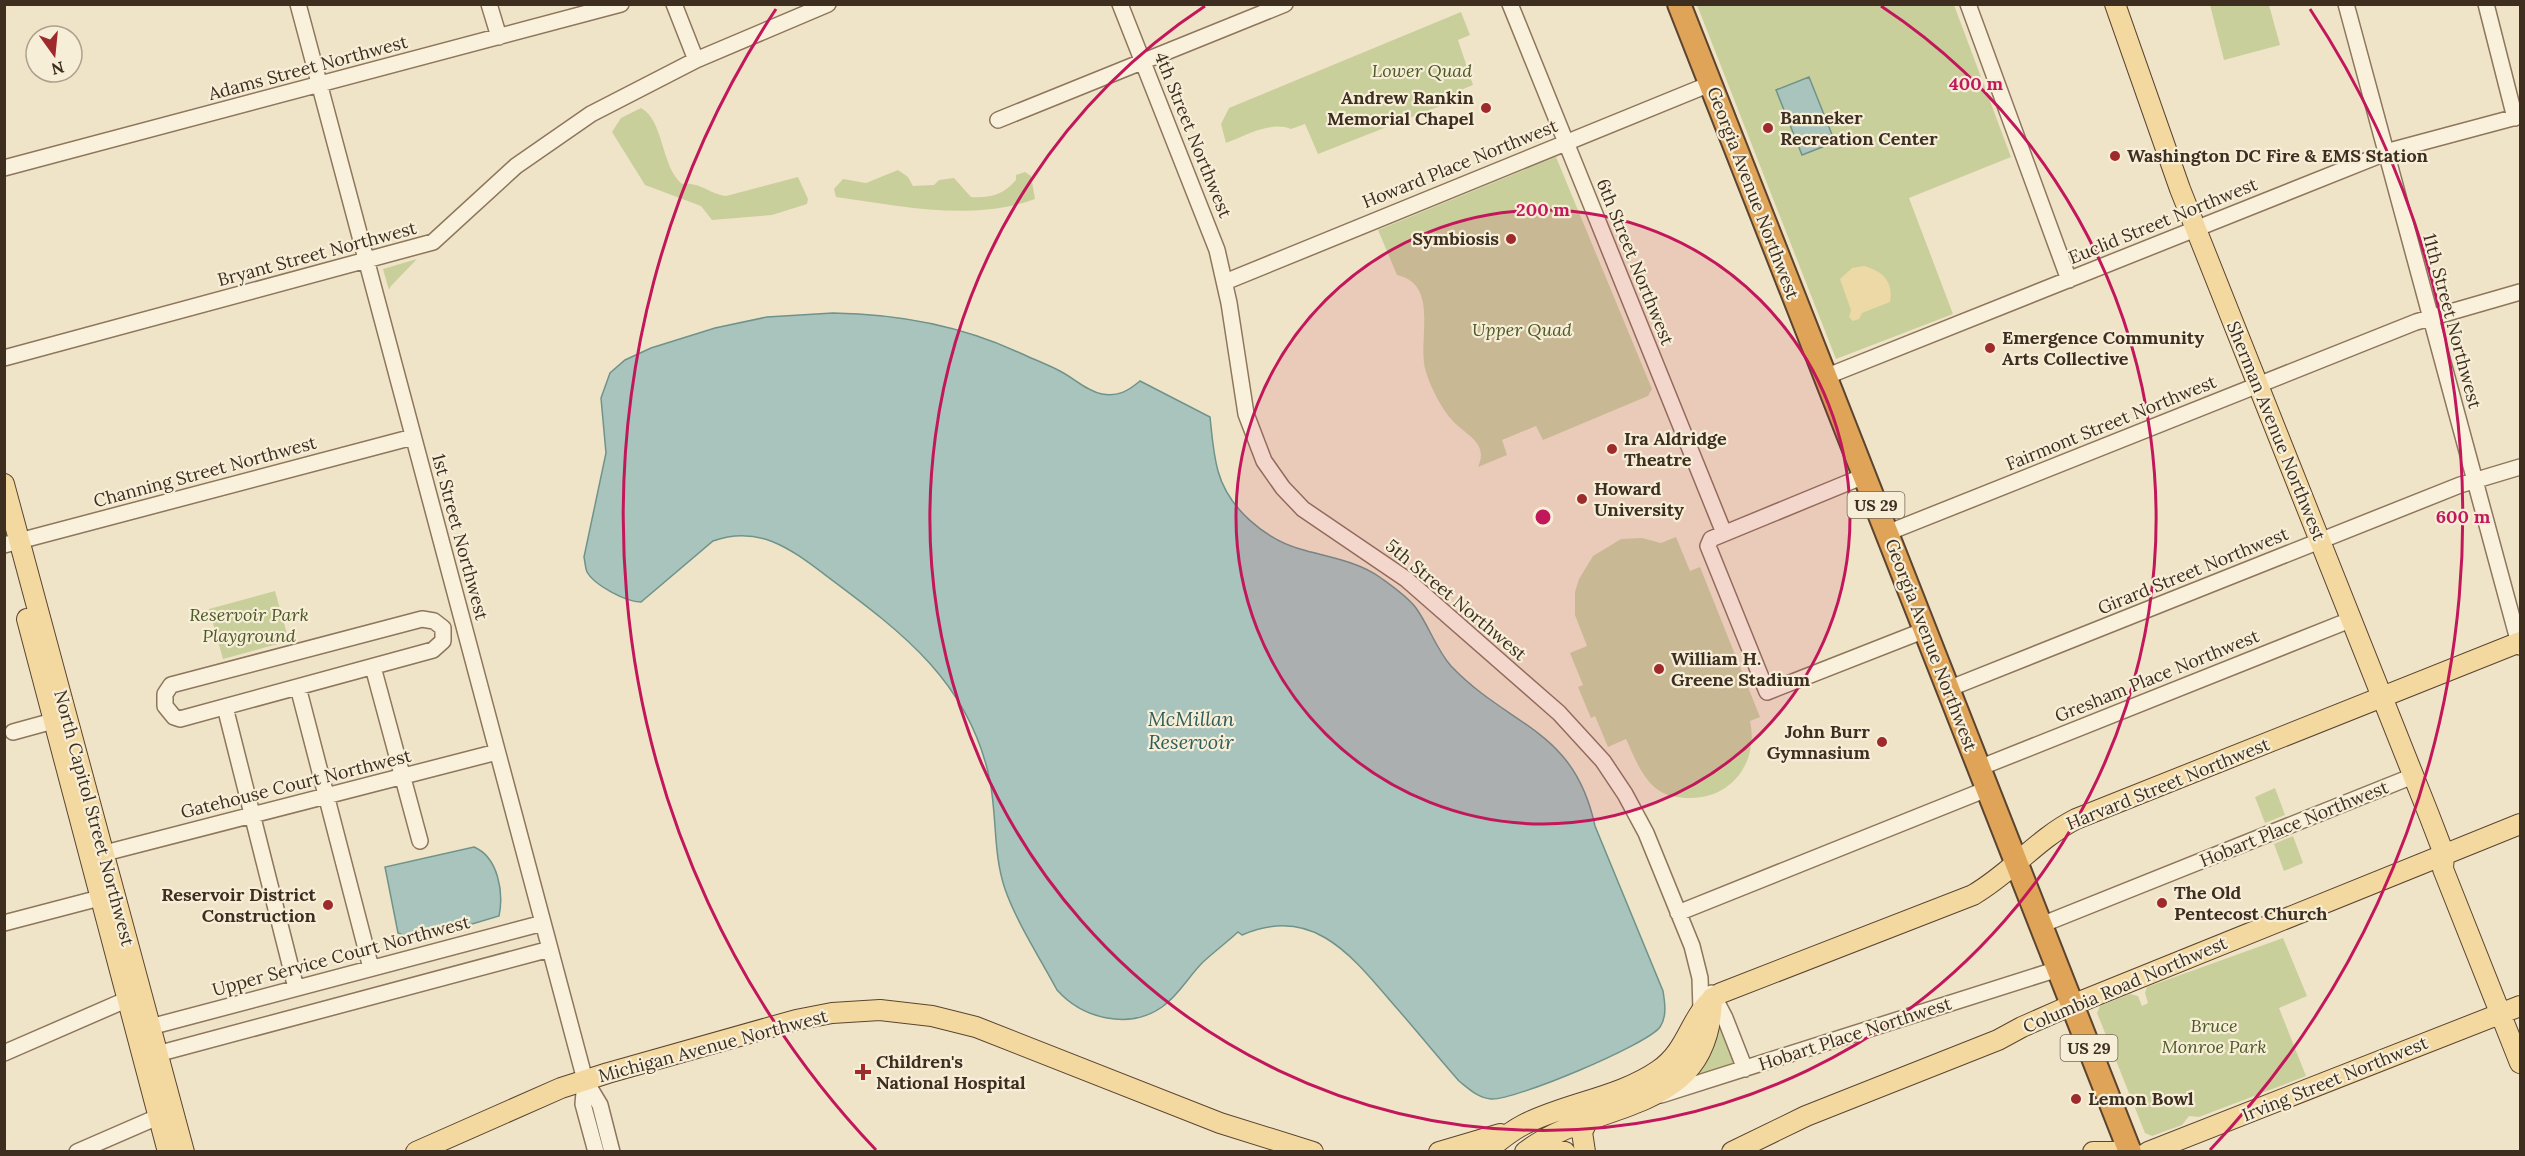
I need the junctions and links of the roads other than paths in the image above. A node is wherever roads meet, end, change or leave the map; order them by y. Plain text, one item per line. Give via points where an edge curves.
1 (298, 4) edge
2 (489, 4) edge
3 (621, 4) edge
4 (674, 4) edge
5 (828, 4) edge
6 (1120, 4) edge
7 (1286, 4) edge
8 (1510, 4) edge
9 (1679, 4) edge
10 (1968, 4) edge
11 (2115, 4) edge
12 (2346, 4) edge
13 (2486, 4) edge
14 (498, 37) junction
15 (696, 60) junction
16 (1143, 62) junction
17 (1710, 84) junction
18 (319, 85) junction
19 (2518, 117) edge
20 (998, 120) dead end
21 (1565, 142) junction
22 (2387, 153) junction
23 (4, 168) edge
24 (2196, 230) junction
25 (367, 261) junction
26 (2069, 280) junction
27 (1225, 282) junction
28 (2520, 292) edge
29 (2431, 317) junction
30 (4, 358) edge
31 (1826, 377) junction
32 (2258, 385) junction
33 (413, 436) junction
34 (2520, 467) edge
35 (1864, 476) junction
36 (2474, 480) junction
37 (4, 484) edge
38 (1887, 533) junction
39 (1725, 534) junction
40 (2320, 541) junction
41 (9, 542) edge
42 (2350, 620) junction
43 (463, 623) junction
44 (443, 628) junction
45 (1925, 630) junction
46 (2520, 644) edge
47 (373, 667) junction
48 (298, 687) junction
49 (1948, 689) junction
50 (2381, 698) junction
51 (225, 707) junction
52 (61, 719) junction
53 (13, 732) dead end
54 (497, 752) junction
55 (403, 776) junction
56 (2413, 776) junction
57 (1983, 779) junction
58 (327, 796) junction
59 (253, 815) junction
60 (2520, 824) edge
61 (420, 840) dead end
62 (105, 853) junction
63 (2444, 854) junction
64 (2016, 862) junction
65 (108, 896) junction
66 (1678, 913) junction
67 (4, 923) edge
68 (543, 923) junction
69 (2041, 925) junction
70 (549, 949) junction
71 (372, 968) junction
72 (2058, 969) junction
73 (296, 988) junction
74 (134, 996) junction
75 (2072, 1005) junction
76 (1703, 1009) junction
77 (2511, 1010) edge
78 (150, 1027) junction
79 (2520, 1033) edge
80 (4, 1053) edge
81 (157, 1054) junction
82 (2520, 1063) edge
83 (1745, 1070) junction
84 (585, 1080) junction
85 (1652, 1097) junction
86 (165, 1113) junction
87 (1592, 1120) junction
88 (1220, 1123) junction
89 (1522, 1125) junction
90 (2131, 1151) edge
91 (77, 1152) edge
92 (168, 1152) edge
93 (184, 1152) edge
94 (416, 1152) edge
95 (596, 1152) edge
96 (612, 1152) edge
97 (1270, 1152) edge
98 (1313, 1152) edge
99 (1439, 1152) edge
100 (1485, 1152) edge
101 (1527, 1152) edge
102 (1565, 1152) edge
103 (1585, 1152) edge
104 (1599, 1152) edge
105 (1732, 1152) edge
106 (2093, 1152) edge
107 (2148, 1152) edge

1 - 18 street, 1st Street Northwest
2 - 14 street
3 - 14 street, Adams Street Northwest
4 - 15 street
5 - 15 street, Bryant Street Northwest
6 - 16 street, 4th Street Northwest
7 - 16 street
8 - 21 street, 6th Street Northwest
9 - 17 highway, Georgia Avenue Northwest / US 29
10 - 26 street
11 - 24 main road, Sherman Avenue Northwest via 2153,119
12 - 22 street, 11th Street Northwest
13 - 19 street
14 - 18 street, Adams Street Northwest
15 - 25 street, Bryant Street Northwest via 557,135 492,185 437,240
16 - 20 street
16 - 27 street, 4th Street Northwest via 1212,234
17 - 21 street, Howard Place Northwest
17 - 31 highway, Georgia Avenue Northwest / US 29
18 - 23 street, Adams Street Northwest
18 - 25 street, 1st Street Northwest
19 - 22 street, Euclid Street Northwest
21 - 27 street, Howard Place Northwest
21 - 39 street, 6th Street Northwest
22 - 24 street, Euclid Street Northwest
22 - 29 street, 11th Street Northwest
24 - 26 street, Euclid Street Northwest
24 - 32 main road, Sherman Avenue Northwest
25 - 30 street, Bryant Street Northwest
25 - 33 street, 1st Street Northwest
26 - 31 street, Euclid Street Northwest
27 - 66 street, 5th Street Northwest via 1246,414 1273,476 1309,514 1396,572 1575,729 1629,800
28 - 29 street, Fairmont Street Northwest
29 - 32 street, Fairmont Street Northwest
29 - 36 street, 11th Street Northwest
31 - 35 highway, Georgia Avenue Northwest / US 29
32 - 38 street, Fairmont Street Northwest
32 - 40 main road, Sherman Avenue Northwest
33 - 41 street, Channing Street Northwest
33 - 43 street, 1st Street Northwest
34 - 36 street, Girard Street Northwest
35 - 38 highway, Georgia Avenue Northwest / US 29
35 - 39 street
36 - 40 street, Girard Street Northwest
36 - 46 street, 11th Street Northwest
37 - 41 main road
38 - 45 highway, Georgia Avenue Northwest / US 29
39 - 45 street via 1711,539 1708,546 1765,690 1772,693
40 - 42 main road, Sherman Avenue Northwest
40 - 49 street, Girard Street Northwest
41 - 52 main road
42 - 50 main road, Sherman Avenue Northwest
42 - 57 street, Gresham Place Northwest
43 - 44 street
43 - 54 street, 1st Street Northwest
44 - 47 street via 442,641 433,650
44 - 51 street via 422,619 171,685 165,694 165,706 180,719
45 - 49 highway, Georgia Avenue Northwest / US 29
46 - 50 main road, Harvard Street Northwest
47 - 48 street
47 - 55 street
48 - 51 street
48 - 58 street
49 - 57 highway, Georgia Avenue Northwest / US 29
50 - 56 main road, Sherman Avenue Northwest
50 - 64 main road, Harvard Street Northwest via 2076,819 2040,841
51 - 59 street
52 - 53 street
52 - 62 main road, North Capitol Street Northwest
52 - 65 main road
54 - 55 street, Gatehouse Court Northwest
54 - 68 street, 1st Street Northwest
55 - 58 street, Gatehouse Court Northwest
55 - 61 street
56 - 63 main road, Sherman Avenue Northwest
56 - 69 street, Hobart Place Northwest
57 - 64 highway, Georgia Avenue Northwest / US 29
57 - 66 street, Gresham Place Northwest
58 - 59 street, Gatehouse Court Northwest
58 - 71 street
59 - 62 street, Gatehouse Court Northwest
59 - 73 street
60 - 63 main road, Columbia Road Northwest
62 - 65 main road, North Capitol Street Northwest
63 - 75 main road, Columbia Road Northwest
63 - 77 main road, Sherman Avenue Northwest via 2454,865
64 - 69 highway, Georgia Avenue Northwest / US 29
64 - 76 main road, Harvard Street Northwest via 1969,896
65 - 67 street
65 - 74 main road
66 - 76 street, 5th Street Northwest via 1703,966
68 - 70 street, 1st Street Northwest
68 - 71 street, Upper Service Court Northwest
69 - 72 highway, Georgia Avenue Northwest / US 29
70 - 81 street
70 - 84 street, 1st Street Northwest
71 - 73 street, Upper Service Court Northwest
72 - 75 highway, Georgia Avenue Northwest / US 29
72 - 83 street, Hobart Place Northwest
73 - 78 street, Upper Service Court Northwest
74 - 78 main road
74 - 80 street
74 - 86 main road
75 - 90 highway, Georgia Avenue Northwest / US 29
75 - 105 main road, Columbia Road Northwest via 1998,1040 1800,1119
76 - 83 street, 5th Street Northwest via 1725,1018
76 - 85 main road, Hobart Place Northwest via 1708,1034 1698,1058 1679,1081
76 - 87 main road via 1697,1044 1679,1070 1656,1086 1598,1110
76 - 89 main road via 1677,1054 1652,1075
77 - 79 main road, Sherman Avenue Northwest
77 - 82 main road, Sherman Avenue Northwest
77 - 107 main road, Irving Street Northwest
78 - 81 main road
81 - 86 main road
83 - 85 street, Hobart Place Northwest
84 - 88 main road, Michigan Avenue Northwest via 796,1020 832,1013 893,1011 976,1026
84 - 94 main road, Michigan Avenue Northwest
84 - 95 street, 1st Street Northwest via 584,1104
84 - 96 street, 1st Street Northwest via 600,1106
85 - 87 main road, Hobart Place Northwest
86 - 91 street
86 - 92 main road
86 - 93 main road
87 - 101 main road, Hobart Place Northwest via 1555,1134
87 - 103 main road via 1581,1136
87 - 104 main road
88 - 97 main road, Michigan Avenue Northwest
88 - 98 main road, Michigan Avenue Northwest
89 - 99 main road
89 - 100 main road
90 - 106 main road
101 - 102 main road via 1543,1148

